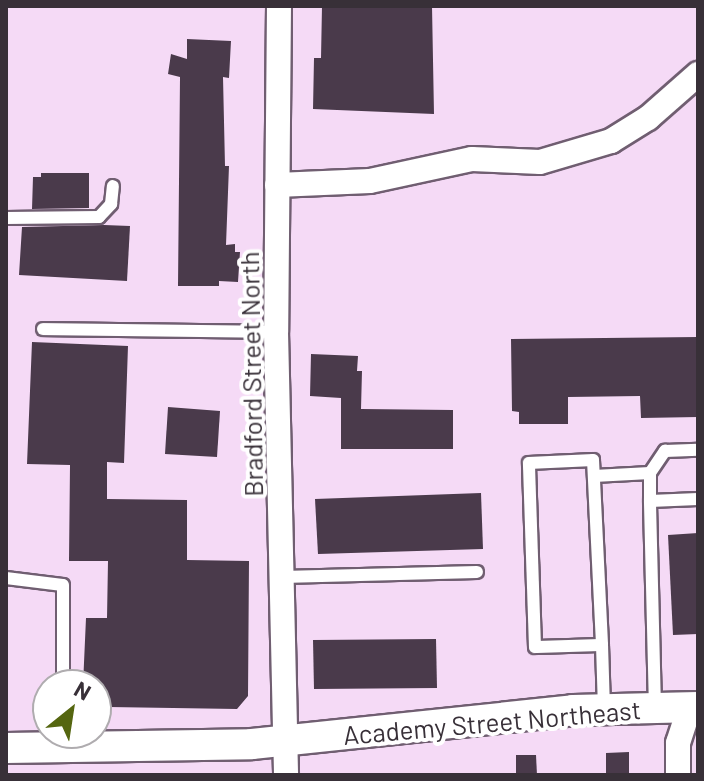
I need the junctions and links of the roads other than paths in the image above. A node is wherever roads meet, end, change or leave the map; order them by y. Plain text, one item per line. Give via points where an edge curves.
1 (279, 6) edge
2 (698, 74) edge
3 (277, 185) junction
4 (113, 186) dead end
5 (6, 218) edge
6 (43, 329) dead end
7 (276, 332) junction
8 (698, 450) edge
9 (650, 473) junction
10 (594, 476) junction
11 (698, 499) edge
12 (650, 501) junction
13 (477, 572) dead end
14 (282, 577) junction
15 (6, 578) edge
16 (602, 645) junction
17 (63, 669) edge
18 (655, 708) junction
19 (604, 709) junction
20 (695, 714) edge
21 (286, 740) junction
22 (112, 741) edge
23 (32, 745) edge
24 (6, 748) edge
25 (286, 775) edge
26 (678, 775) edge

1 - 3 street, Bradford Street North
2 - 3 street via 648,118 611,141 540,162 472,159 370,181
3 - 7 street, Bradford Street North
4 - 5 lane via 111,204 99,217
6 - 7 lane
7 - 14 street, Bradford Street North
8 - 9 lane via 665,451
9 - 10 lane
9 - 12 lane
10 - 16 lane
10 - 16 lane via 593,460 529,463 535,647
11 - 12 lane
12 - 18 lane
13 - 14 lane
14 - 21 street, Bradford Street North
15 - 17 lane via 63,585
16 - 19 lane
18 - 19 street, Academy Street Northeast
18 - 20 street, Academy Street Northeast
19 - 21 street, Academy Street Northeast
20 - 26 street via 678,743
21 - 22 street, Academy Street Northeast
21 - 25 street, Bradford Street North
23 - 24 street, Academy Street Northeast

